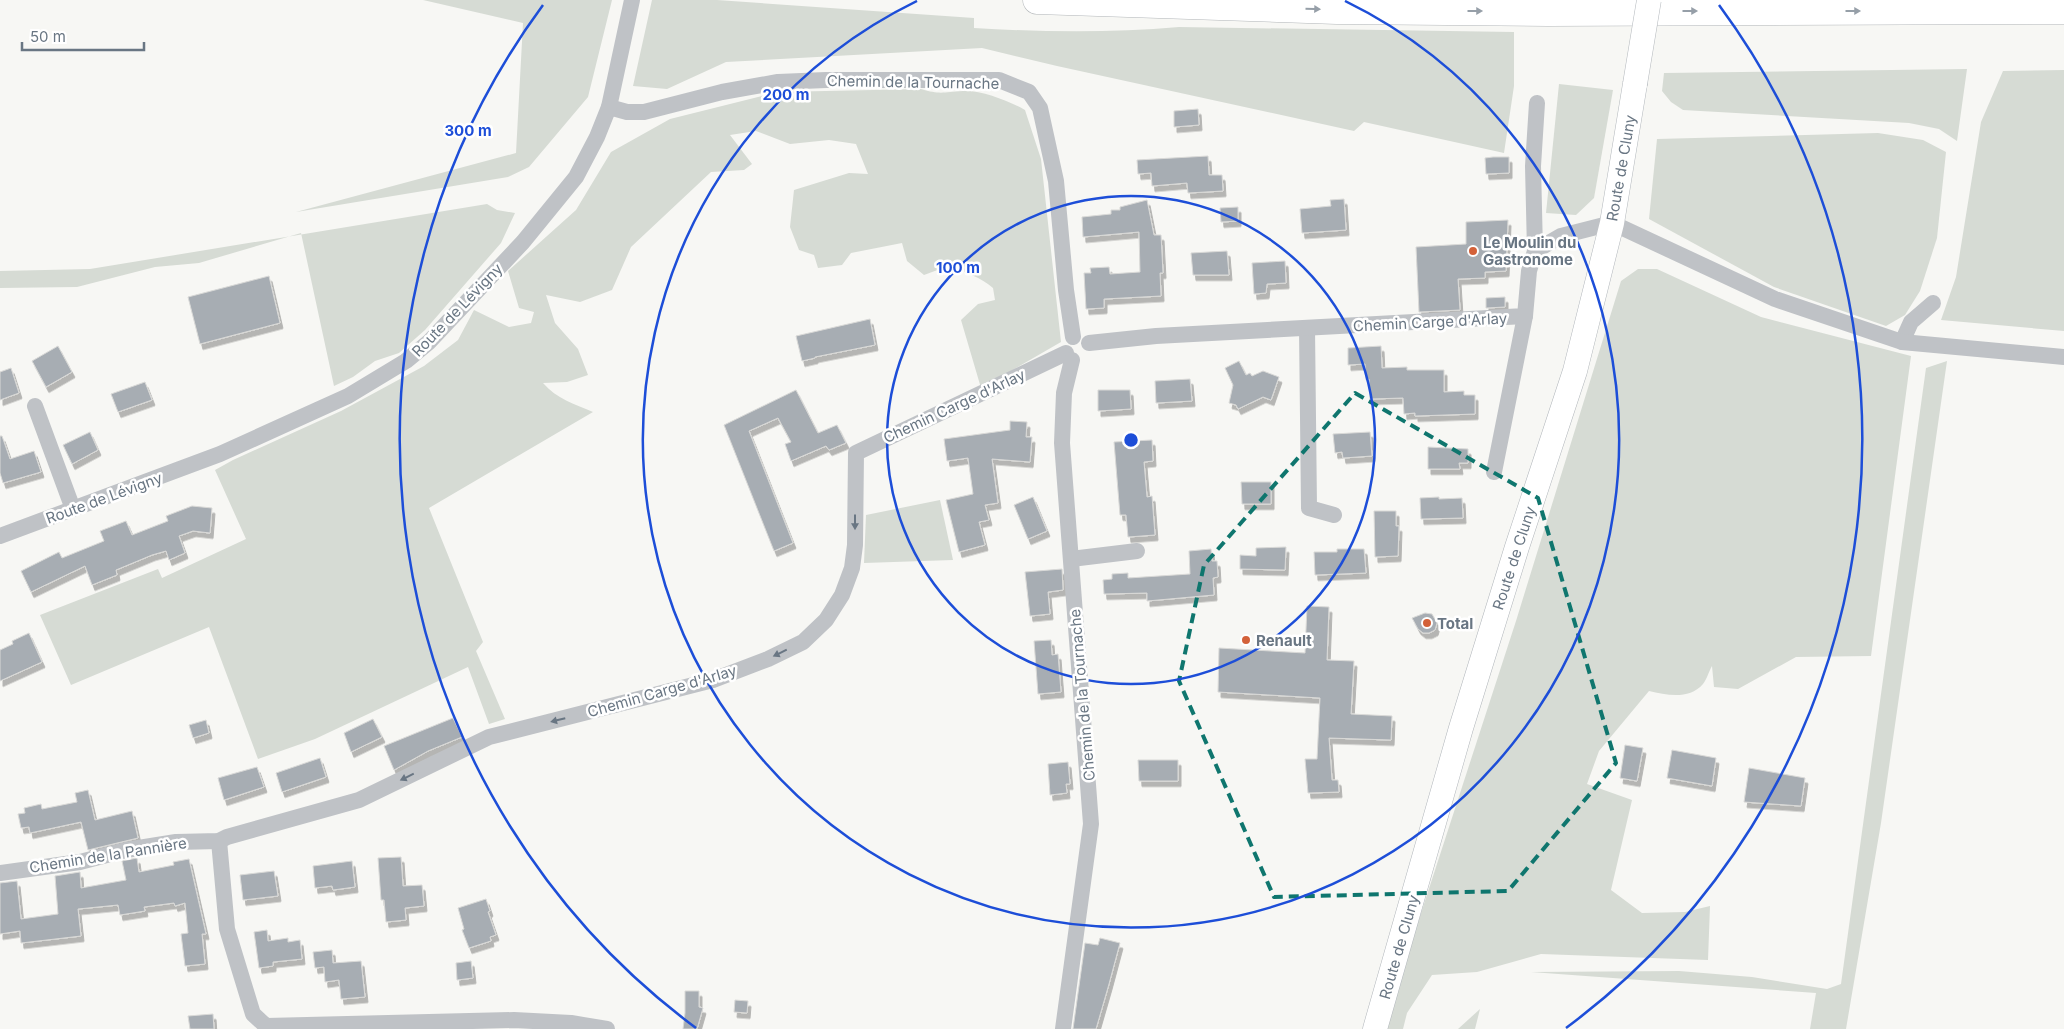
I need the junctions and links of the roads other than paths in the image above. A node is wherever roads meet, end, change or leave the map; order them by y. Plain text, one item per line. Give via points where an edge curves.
1 (632, 0) edge
2 (1037, 0) edge
3 (1648, 0) edge
4 (2064, 10) edge
5 (1537, 103) dead end
6 (609, 106) junction
7 (1612, 223) junction
8 (1535, 251) junction
9 (1933, 303) dead end
10 (1525, 316) junction
11 (1307, 328) junction
12 (1074, 337) junction
13 (1902, 342) junction
14 (1089, 344) junction
15 (1069, 356) junction
16 (2064, 357) edge
17 (35, 406) dead end
18 (1494, 472) dead end
19 (73, 509) junction
20 (1334, 515) dead end
21 (0, 536) edge
22 (1137, 551) dead end
23 (1071, 559) junction
24 (219, 841) junction
25 (0, 873) edge
26 (571, 1026) edge
27 (265, 1028) edge
28 (607, 1029) edge
29 (1063, 1029) edge
30 (1375, 1029) edge

1 - 6 street, Route de Lévigny
2 -> 4 highway via 1337,10
3 - 7 main road, Route de Cluny, bridge
5 - 8 street, Chemin Carge d'Arlay via 1533,166
6 - 12 street, Chemin de la Tournache via 627,112 644,112 778,82 826,80 999,80 1029,92 1040,108 1056,181 1066,290
6 - 19 street, Route de Lévigny via 576,177 523,242 429,342 406,361 348,396 203,461
7 - 8 street via 1560,236
7 - 13 street via 1775,299
7 - 30 main road, Route de Cluny via 1575,370 1461,728
8 - 10 street, Chemin Carge d'Arlay via 1529,270
9 - 13 street via 1911,322
10 - 11 street, Chemin Carge d'Arlay
10 - 18 street
11 - 14 street, Chemin Carge d'Arlay via 1156,336
11 - 20 street via 1309,508
12 - 14 street via 1083,337
12 - 15 street via 1066,344
13 - 16 street
14 - 15 street via 1087,357 1082,360
15 - 23 street, Chemin de la Tournache via 1062,444
15 -> 24 street, Chemin Carge d'Arlay via 856,453 852,568 842,595 826,620 803,642 714,680 489,737 359,800
17 - 19 street
19 - 21 street, Route de Lévigny
22 - 23 street
23 - 29 street, Chemin de la Tournache via 1091,824
24 - 25 street, Chemin de la Pannière via 176,842 80,862
24 - 27 street via 227,929 253,1014
26 - 27 street via 514,1020
26 - 28 street

